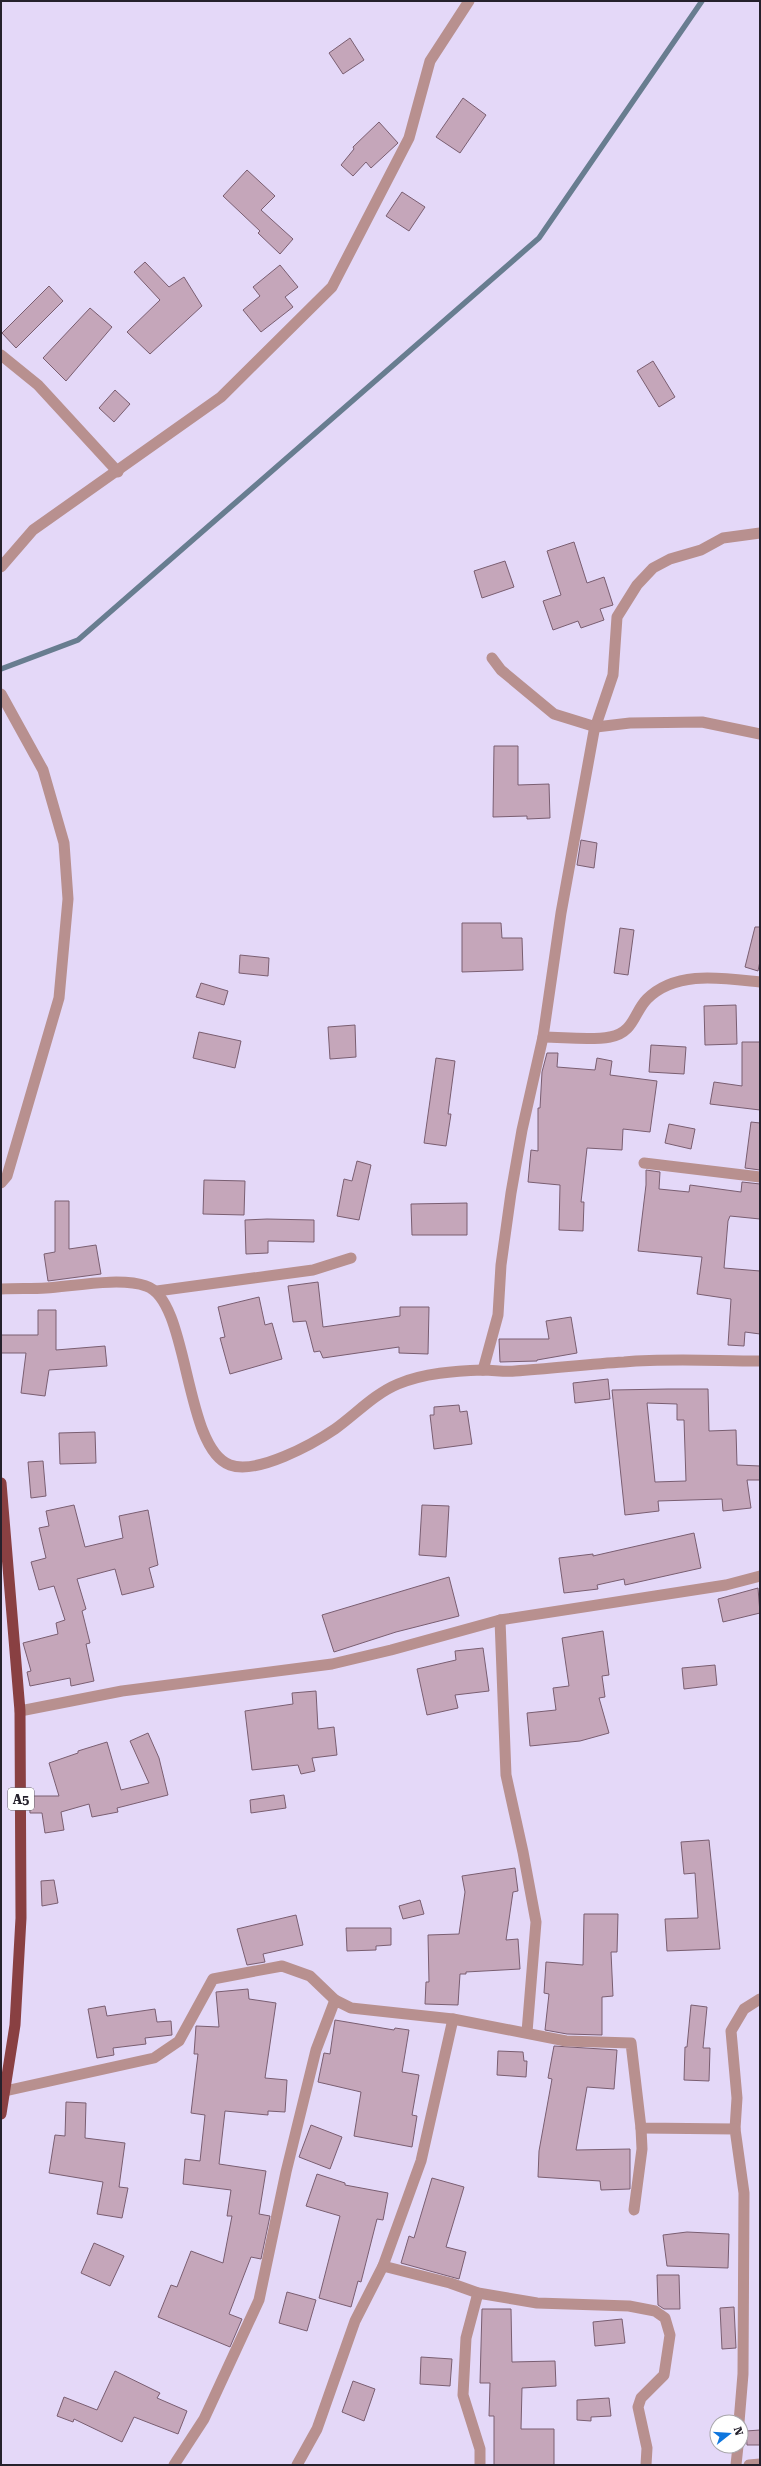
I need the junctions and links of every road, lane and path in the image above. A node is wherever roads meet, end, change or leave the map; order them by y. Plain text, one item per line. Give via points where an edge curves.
1 (469, 1) edge
2 (1, 356) edge
3 (118, 472) junction
4 (760, 533) edge
5 (1, 567) edge
6 (492, 658) dead end
7 (1, 694) edge
8 (596, 727) junction
9 (760, 734) edge
10 (760, 982) edge
11 (543, 1037) junction
12 (644, 1163) dead end
13 (760, 1177) edge
14 (1, 1184) edge
15 (351, 1258) dead end
16 (1, 1289) edge
17 (157, 1291) junction
18 (760, 1361) edge
19 (483, 1370) junction
20 (1, 1483) edge
21 (5, 1557) edge
22 (760, 1576) edge
23 (500, 1620) junction
24 (20, 1711) junction
25 (760, 1999) edge
26 (335, 2000) junction
27 (453, 2019) junction
28 (527, 2032) junction
29 (5, 2091) junction
30 (1, 2114) edge
31 (641, 2128) junction
32 (735, 2128) junction
33 (634, 2210) dead end
34 (383, 2266) junction
35 (478, 2293) junction
36 (740, 2414) edge
37 (737, 2454) edge
38 (760, 2464) edge
39 (174, 2465) edge
40 (297, 2465) edge
41 (480, 2465) edge
42 (646, 2465) edge
43 (736, 2465) edge
44 (749, 2465) edge

1 - 3 street via 430,61 409,138 332,287 221,397
2 - 3 street via 38,385
3 - 5 street via 33,530
4 - 8 street via 723,538 701,550 670,559 653,568 637,585 617,617 613,675
6 - 8 street via 501,670 554,714
7 - 14 street via 44,770 64,843 68,899 59,998 7,1176
8 - 9 street via 630,722 702,722
8 - 11 street via 561,913
10 - 11 street via 707,977 669,984 646,1000 636,1020 624,1031 610,1037
11 - 19 street via 511,1193 501,1265 498,1315
12 - 13 street
15 - 17 street via 313,1270
16 - 17 street via 112,1283 145,1285
17 - 19 street via 170,1309 201,1423 219,1458 230,1465 252,1466 279,1459 334,1430 397,1384 427,1375
18 - 19 street via 626,1361 513,1372
20 - 21 highway, A5
21 - 24 highway, A5
22 - 23 street via 726,1585
23 - 24 street via 332,1664 122,1691
23 - 28 street via 506,1775 536,1922
24 - 29 highway, A5 via 22,1918 15,2024
25 - 32 street via 744,2010 731,2031 737,2098
26 - 27 street via 351,2008
26 - 29 street via 310,1976 282,1966 213,1979 179,2041 154,2058
26 - 39 street via 316,2050 286,2172 259,2300 204,2419
27 - 28 street
27 - 34 street via 421,2161
28 - 31 street via 566,2040 631,2043
29 - 30 highway, A5
31 - 32 street
31 - 33 street via 642,2149
32 - 36 street via 744,2193
34 - 35 street
34 - 40 street via 355,2321 317,2428
35 - 41 street via 466,2338 464,2395 480,2449
35 - 42 street via 538,2303 629,2306 655,2311 665,2318 670,2335 664,2375 641,2398 638,2407 647,2448
37 - 43 street
38 - 44 street

